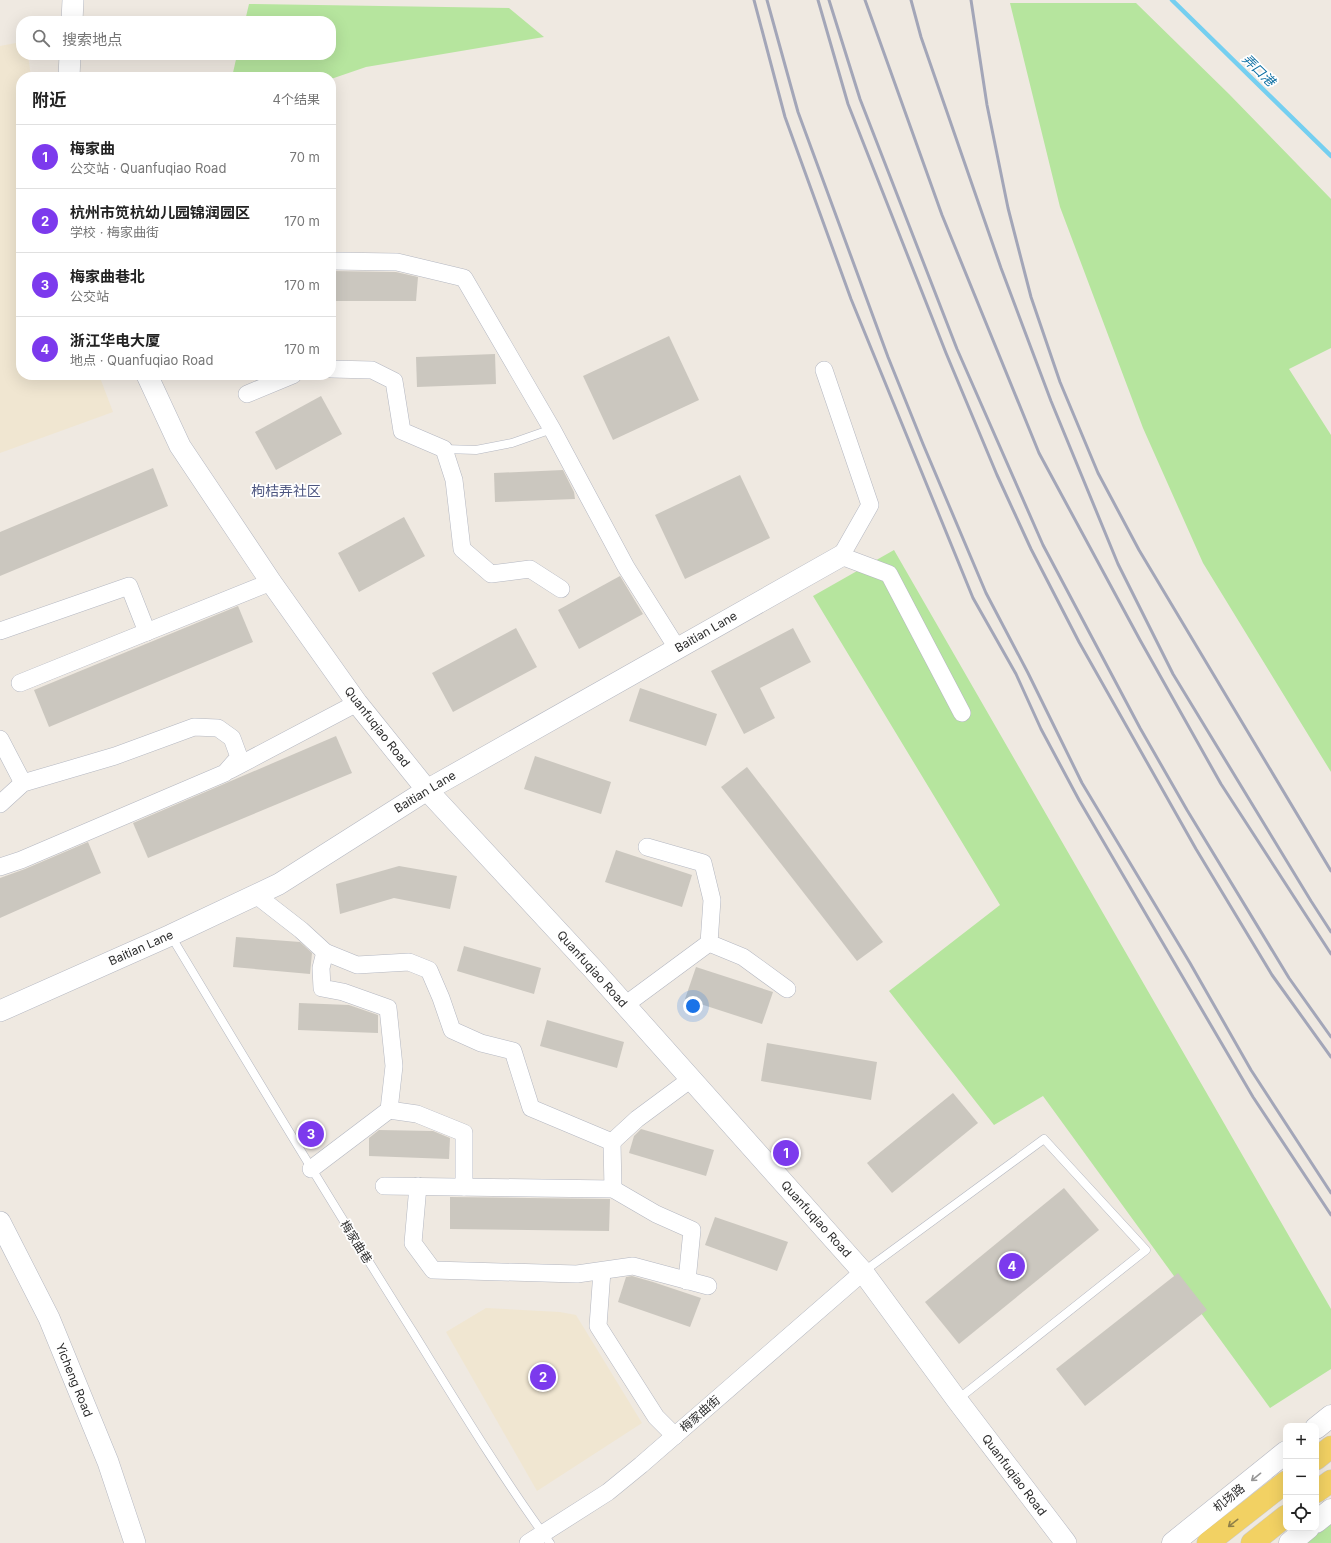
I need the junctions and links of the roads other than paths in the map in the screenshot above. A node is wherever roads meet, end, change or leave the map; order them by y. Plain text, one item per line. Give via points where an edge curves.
1 (73, 0) edge
2 (72, 16) edge
3 (70, 60) edge
4 (69, 72) edge
5 (336, 261) edge
6 (336, 369) edge
7 (824, 370) dead end
8 (149, 380) edge
9 (281, 380) edge
10 (247, 394) dead end
11 (552, 429) junction
12 (444, 448) junction
13 (841, 556) junction
14 (271, 582) junction
15 (561, 589) dead end
16 (0, 631) edge
17 (147, 632) junction
18 (677, 648) junction
19 (20, 683) dead end
20 (357, 703) junction
21 (962, 713) dead end
22 (0, 739) edge
23 (225, 773) junction
24 (23, 783) junction
25 (427, 790) junction
26 (0, 804) edge
27 (647, 847) dead end
28 (0, 867) edge
29 (256, 895) junction
30 (171, 935) junction
31 (709, 943) junction
32 (324, 952) junction
33 (787, 989) dead end
34 (625, 1005) junction
35 (0, 1011) edge
36 (691, 1079) junction
37 (389, 1110) junction
38 (612, 1142) junction
39 (311, 1169) junction
40 (384, 1186) dead end
41 (418, 1186) junction
42 (464, 1187) junction
43 (613, 1189) junction
44 (0, 1222) edge
45 (602, 1270) junction
46 (863, 1272) junction
47 (688, 1280) junction
48 (708, 1286) dead end
49 (957, 1400) junction
50 (1331, 1416) edge
51 (1319, 1426) edge
52 (674, 1436) junction
53 (1331, 1447) edge
54 (1283, 1454) edge
55 (1319, 1457) edge
56 (1331, 1481) edge
57 (1283, 1484) edge
58 (1319, 1490) edge
59 (1331, 1510) edge
60 (1283, 1518) edge
61 (1319, 1520) edge
62 (1304, 1531) edge
63 (547, 1538) edge
64 (135, 1543) edge
65 (528, 1543) edge
66 (1066, 1543) edge
67 (1173, 1543) edge
68 (1208, 1543) edge
69 (1252, 1543) edge
70 (1290, 1543) edge

1 - 2 street
3 - 4 street
5 - 11 street via 397,262 464,278
6 - 12 street via 372,370 394,381 402,431
7 - 13 street via 870,505
8 - 14 street, Quanfuqiao Road via 180,446
9 - 10 street
11 - 12 lane via 512,443 476,450
11 - 18 street via 626,567
12 - 15 street via 454,480 462,549 491,574 530,569
13 - 18 street, Baitian Lane
13 - 21 street via 888,574
14 - 17 street
14 - 20 street, Quanfuqiao Road
16 - 17 street via 129,586
17 - 19 street
18 - 25 street, Baitian Lane
20 - 23 street
20 - 25 street, Quanfuqiao Road
22 - 24 street
23 - 24 street via 239,757 232,738 218,728 194,727 115,756
23 - 28 street
24 - 26 street
25 - 29 street, Baitian Lane via 279,884
25 - 34 street, Quanfuqiao Road
27 - 31 street via 703,864 712,900
29 - 30 street, Baitian Lane
29 - 32 street via 301,930
30 - 35 street, Baitian Lane
30 - 39 lane, 梅家曲巷
31 - 33 street via 743,957
31 - 34 street
32 - 37 street via 321,968 322,988 388,1008 394,1066
32 - 38 street via 357,965 409,962 429,970 452,1030 482,1043 513,1051 530,1108
34 - 36 street, Quanfuqiao Road
36 - 38 street via 637,1119
36 - 46 street, Quanfuqiao Road
37 - 39 street
37 - 42 street via 417,1114 464,1133
38 - 43 street
39 - 63 lane, 梅家曲巷 via 458,1404 529,1515
40 - 41 street
41 - 42 street
41 - 45 street via 414,1243 433,1270 577,1274
42 - 43 street
43 - 47 street via 656,1214 692,1230
44 - 64 street, Yicheng Road via 49,1318 108,1462
45 - 47 street via 633,1266
45 - 52 street via 598,1326 656,1417
46 - 49 street, Quanfuqiao Road
46 - 49 lane via 1044,1139 1146,1250
46 - 52 street, 梅家曲街
47 - 48 street
49 - 66 street, Quanfuqiao Road
50 - 51 main road
52 - 63 street, 梅家曲街 via 608,1492
53 - 55 main road
54 -> 67 main road, 机场路
56 - 58 main road
57 -> 68 main road, 机场路
59 - 61 main road
60 - 69 main road
62 - 70 main road
63 - 65 street, 梅家曲街

